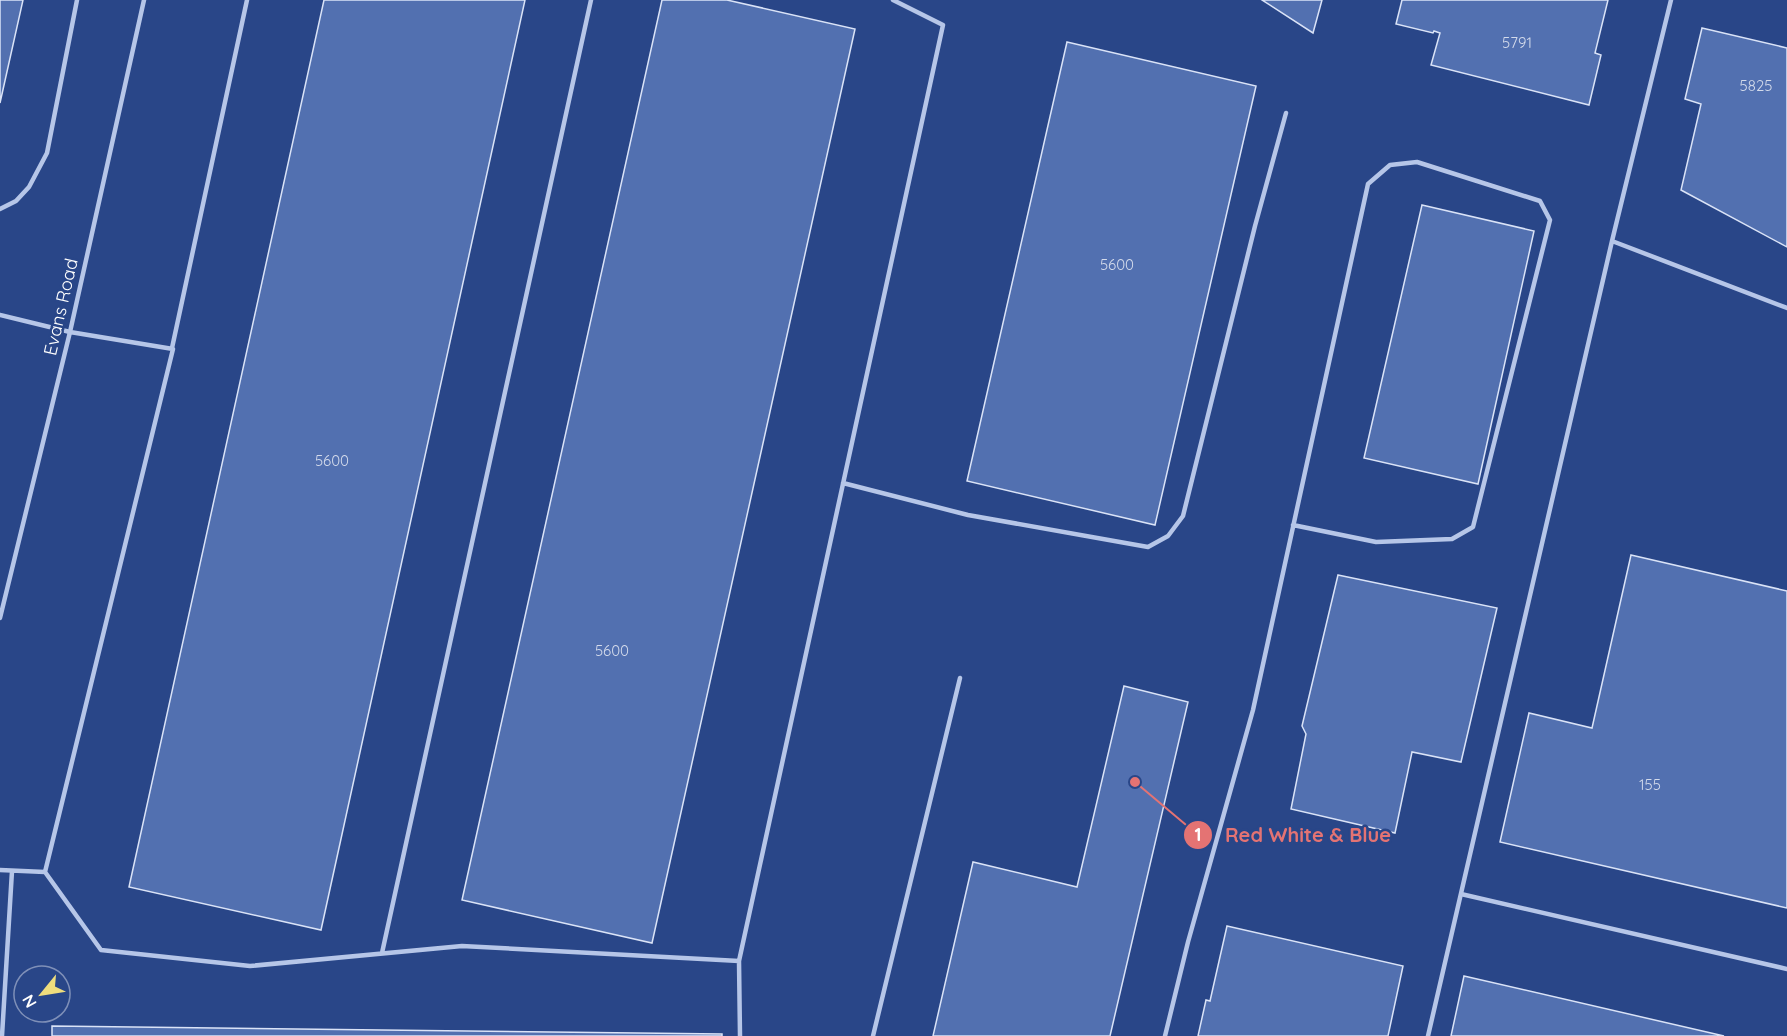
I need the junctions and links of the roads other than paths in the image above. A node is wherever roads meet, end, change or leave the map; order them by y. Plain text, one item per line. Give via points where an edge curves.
1 (77, 0) edge
2 (144, 0) edge
3 (247, 0) edge
4 (591, 0) edge
5 (893, 0) edge
6 (1671, 0) edge
7 (1286, 112) dead end
8 (0, 209) edge
9 (1612, 241) junction
10 (1787, 308) edge
11 (0, 315) edge
12 (70, 332) junction
13 (172, 348) junction
14 (843, 483) junction
15 (1293, 525) junction
16 (0, 618) edge
17 (960, 678) dead end
18 (0, 870) edge
19 (12, 871) junction
20 (45, 872) junction
21 (1461, 894) junction
22 (382, 953) junction
23 (739, 961) junction
24 (1787, 969) edge
25 (2, 1036) edge
26 (740, 1036) edge
27 (873, 1036) edge
28 (1165, 1036) edge
29 (1428, 1036) edge

1 - 8 lane via 47,153 29,187 16,201
2 - 12 lane, Evans Road
3 - 13 lane
4 - 22 lane
5 - 14 lane via 943,24
6 - 9 lane
7 - 14 lane via 1183,516 1168,536 1148,547 968,515
9 - 10 lane
9 - 21 lane
11 - 12 lane
12 - 13 lane
12 - 16 lane, Evans Road
13 - 20 lane
14 - 23 lane
15 - 15 lane via 1368,184 1390,165 1417,162 1540,201 1550,220 1473,527 1452,539 1376,542
15 - 28 lane via 1253,710
17 - 27 lane
18 - 19 lane
19 - 20 lane
19 - 25 lane
20 - 22 lane via 101,950 250,966
21 - 24 lane
21 - 29 lane
22 - 23 lane via 462,946
23 - 26 lane

